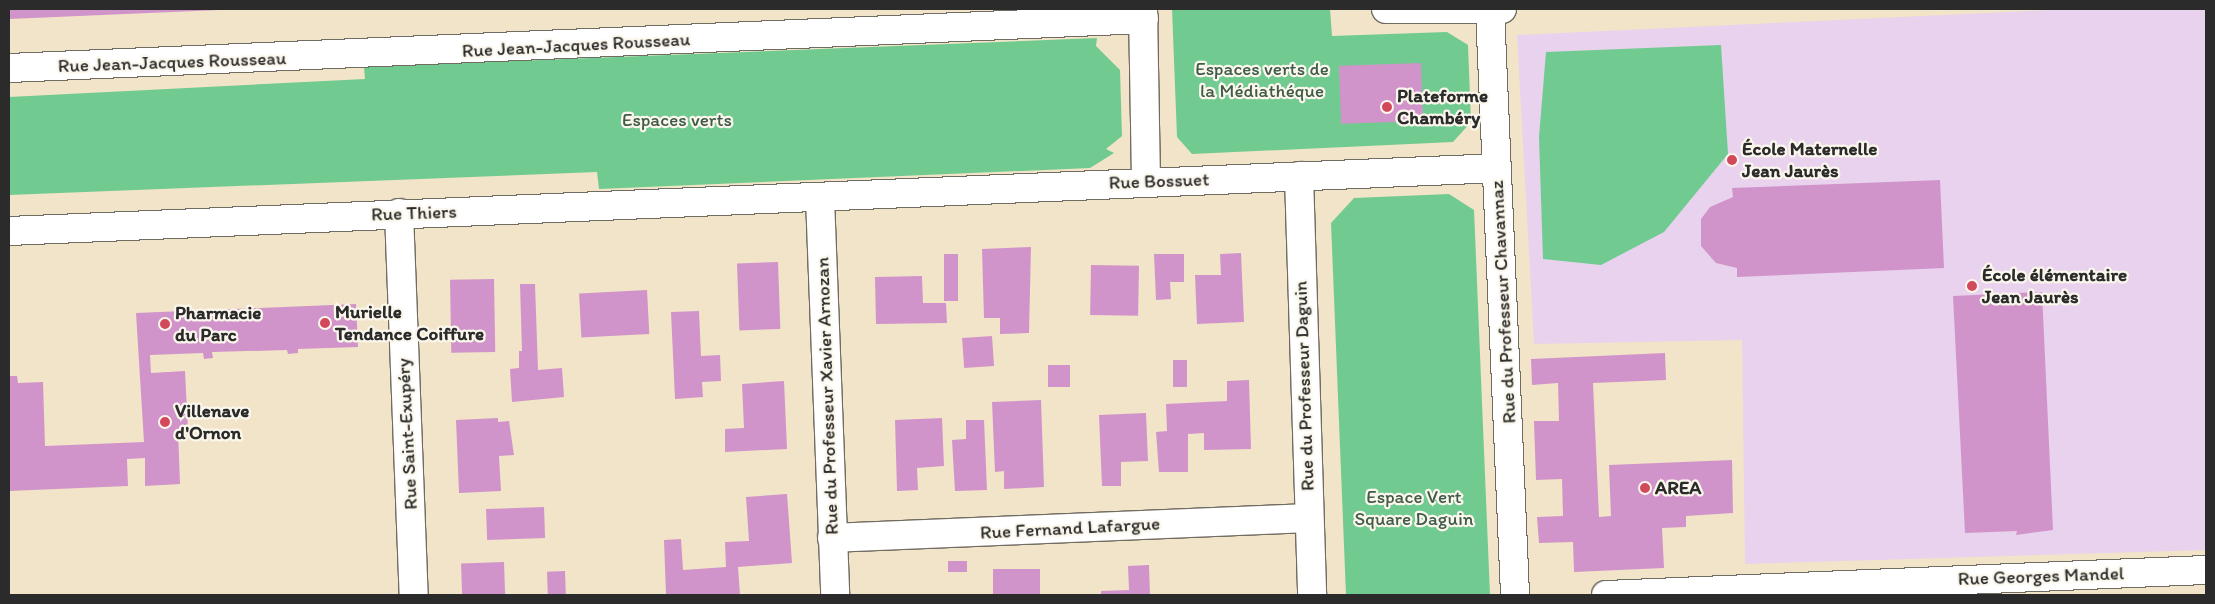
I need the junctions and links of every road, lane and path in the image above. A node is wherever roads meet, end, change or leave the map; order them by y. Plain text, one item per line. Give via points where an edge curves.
1 (1386, 9) edge
2 (1496, 9) edge
3 (1144, 14) edge
4 (882, 20) edge
5 (9, 68) edge
6 (1497, 168) junction
7 (1299, 176) junction
8 (1146, 181) junction
9 (820, 198) junction
10 (399, 213) junction
11 (9, 231) edge
12 (1308, 518) junction
13 (832, 538) junction
14 (2206, 570) edge
15 (2023, 585) edge
16 (1833, 591) edge
17 (414, 595) edge
18 (835, 595) edge
19 (1312, 595) edge
20 (1516, 595) edge
21 (1606, 595) edge

1 - 2 street
2 - 6 street, Rue du Professeur Chavannaz
3 - 4 street, Rue Jean-Jacques Rousseau
3 - 8 street
4 - 5 street, Rue Jean-Jacques Rousseau
6 - 7 street, Rue Bossuet
6 - 20 street, Rue du Professeur Chavannaz
7 - 8 street, Rue Bossuet
7 - 12 street, Rue du Professeur Daguin
8 - 9 street, Rue Bossuet
9 - 10 street, Rue Thiers
9 - 13 street, Rue du Professeur Xavier Arnozan
10 - 11 street, Rue Thiers
10 - 17 street, Rue Saint-Exupéry
12 - 13 street, Rue Fernand Lafargue
12 - 19 street, Rue du Professeur Daguin
13 - 18 street, Rue du Professeur Xavier Arnozan
14 - 15 street, Rue Georges Mandel
15 - 16 street, Rue Georges Mandel
16 - 21 street, Rue Georges Mandel

